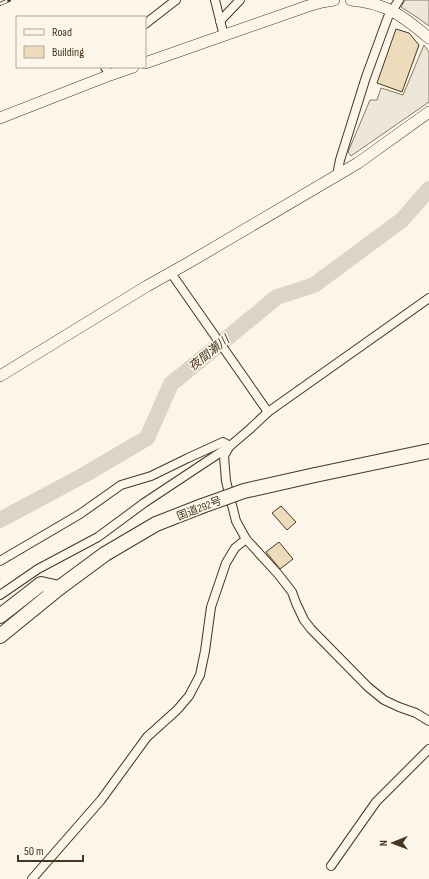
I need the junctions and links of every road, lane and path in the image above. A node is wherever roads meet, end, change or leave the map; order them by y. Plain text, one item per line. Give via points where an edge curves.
1 (176, 0) edge
2 (215, 0) edge
3 (240, 0) edge
4 (334, 0) edge
5 (351, 0) edge
6 (398, 0) edge
7 (391, 10) junction
8 (220, 21) junction
9 (146, 23) edge
10 (224, 36) junction
11 (429, 38) edge
12 (146, 63) edge
13 (127, 68) edge
14 (108, 71) edge
15 (429, 112) edge
16 (0, 118) edge
17 (337, 175) junction
18 (171, 273) junction
19 (429, 298) edge
20 (0, 376) edge
21 (266, 408) junction
22 (429, 442) edge
23 (230, 446) junction
24 (429, 451) edge
25 (378, 462) junction
26 (246, 539) junction
27 (0, 561) edge
28 (59, 588) junction
29 (0, 595) edge
30 (0, 616) edge
31 (0, 636) edge
32 (429, 721) edge
33 (429, 749) edge
34 (331, 866) dead end
35 (32, 879) edge

1 - 9 street
2 - 8 street
3 - 8 street
4 - 10 street via 308,6
5 - 7 street via 373,3
6 - 7 street
7 - 11 street
7 - 17 street via 366,78
8 - 10 street
10 - 12 street
13 - 14 street
14 - 16 street
15 - 17 street
17 - 18 street
18 - 20 street
18 - 21 street
19 - 21 street
21 - 23 street via 250,429
22 - 25 highway
23 - 26 street via 224,456 226,481 236,521
23 - 27 street via 223,442 151,476 121,485 80,514
23 - 29 street via 98,537 38,569
24 - 25 highway, 国道292号
25 - 28 highway, 国道292号, bridge via 244,492 156,524 105,554
26 - 32 street via 292,592 310,629 384,700
26 - 35 street via 226,563 211,607 200,675 189,696 147,737 102,800
28 - 30 highway via 41,584
28 - 31 highway, 国道292号
33 - 34 street via 376,802

